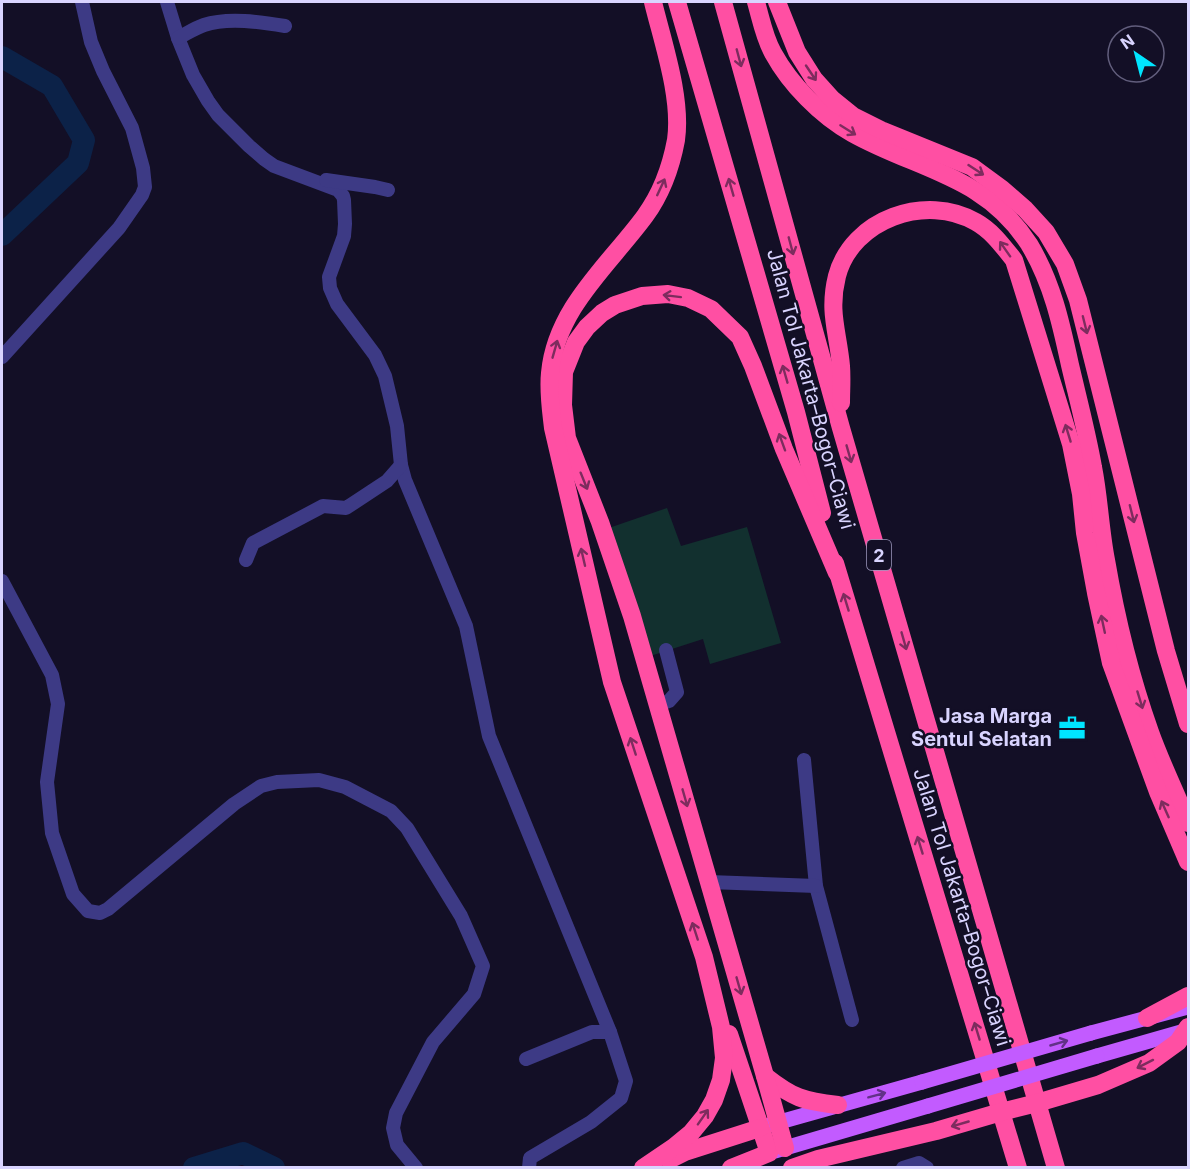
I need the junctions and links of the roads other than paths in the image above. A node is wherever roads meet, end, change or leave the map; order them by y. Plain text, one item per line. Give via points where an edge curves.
1 (82, 2) edge
2 (167, 2) edge
3 (653, 2) edge
4 (677, 2) edge
5 (723, 2) edge
6 (756, 2) edge
7 (777, 2) edge
8 (285, 26) dead end
9 (178, 38) junction
10 (312, 179) junction
11 (388, 190) dead end
12 (2, 357) edge
13 (841, 428) junction
14 (401, 465) junction
15 (246, 560) dead end
16 (837, 573) junction
17 (2, 581) edge
18 (666, 650) dead end
19 (658, 705) junction
20 (1188, 724) edge
21 (804, 760) dead end
22 (1188, 823) edge
23 (1188, 862) edge
24 (709, 882) junction
25 (816, 886) junction
26 (704, 957) junction
27 (1188, 996) edge
28 (1188, 1006) edge
29 (1148, 1018) junction
30 (852, 1020) dead end
31 (1188, 1028) edge
32 (610, 1032) junction
33 (526, 1059) dead end
34 (765, 1076) junction
35 (838, 1105) junction
36 (769, 1125) junction
37 (817, 1137) junction
38 (777, 1150) junction
39 (416, 1167) edge
40 (529, 1167) edge
41 (643, 1167) edge
42 (653, 1167) edge
43 (731, 1167) edge
44 (792, 1167) edge
45 (813, 1167) edge
46 (903, 1167) edge
47 (927, 1167) edge
48 (1018, 1167) edge
49 (1056, 1167) edge

1 - 12 street via 91,42 132,128 145,187 119,228
2 - 9 street
26 -> 3 highway via 612,682 549,396 555,347 564,322 646,215 670,168 676,110
16 -> 4 highway, Jalan Tol Jakarta–Bogor–Ciawi via 796,412
5 -> 13 highway, Jalan Tol Jakarta–Bogor–Ciawi / 2
6 -> 22 highway via 773,53 806,97 827,117 873,144 963,182 990,200 1012,221 1045,274 1057,306 1093,466 1105,558 1124,644 1151,734
7 -> 20 highway via 797,52 832,99 853,116 881,130 972,167 1025,209 1046,232 1065,264 1078,300
8 - 9 street via 224,21 204,25
9 - 10 street via 200,87 218,115 274,166
10 - 11 street
10 - 14 street via 343,196 344,236 329,278 330,288 385,376
23 -> 13 highway via 1111,663 1071,444 1014,260 988,230 963,216 930,209 891,217 855,243 838,273 832,299 841,367
13 -> 49 highway, Jalan Tol Jakarta–Bogor–Ciawi / 2
14 - 15 street via 387,481 346,508 323,506 253,543
14 - 32 street via 466,626 489,736
16 -> 19 highway via 740,337 711,309 668,294 642,296 602,313 576,342 564,372 567,438 603,530
48 -> 16 highway, Jalan Tol Jakarta–Bogor–Ciawi
17 - 39 street via 52,675 58,704 47,783 52,833 73,894 88,911 100,913 108,909 261,786 319,780 345,787 391,811 407,828 461,916 483,966 474,993 433,1042 396,1113 393,1128 397,1145
18 - 19 street via 677,692
19 -> 24 highway
21 - 25 street
24 - 25 street
24 -> 34 highway
25 - 30 street
26 - 36 highway
41 -> 26 highway via 691,1133 705,1116 722,1080 721,1027
27 - 29 highway
28 - 29 main road
35 -> 29 main road, bridge
31 - 37 main road, bridge
31 -> 44 highway, bridge via 1178,1042 1149,1063 1098,1085
32 - 33 street via 592,1032
32 - 40 street via 626,1082 621,1098 591,1122 530,1158
34 - 35 highway via 801,1100
34 - 36 highway
35 - 36 main road
36 - 38 highway
36 - 42 highway via 685,1152
37 - 38 main road
37 - 45 street via 819,1162
38 - 43 highway
46 - 47 street via 919,1163

